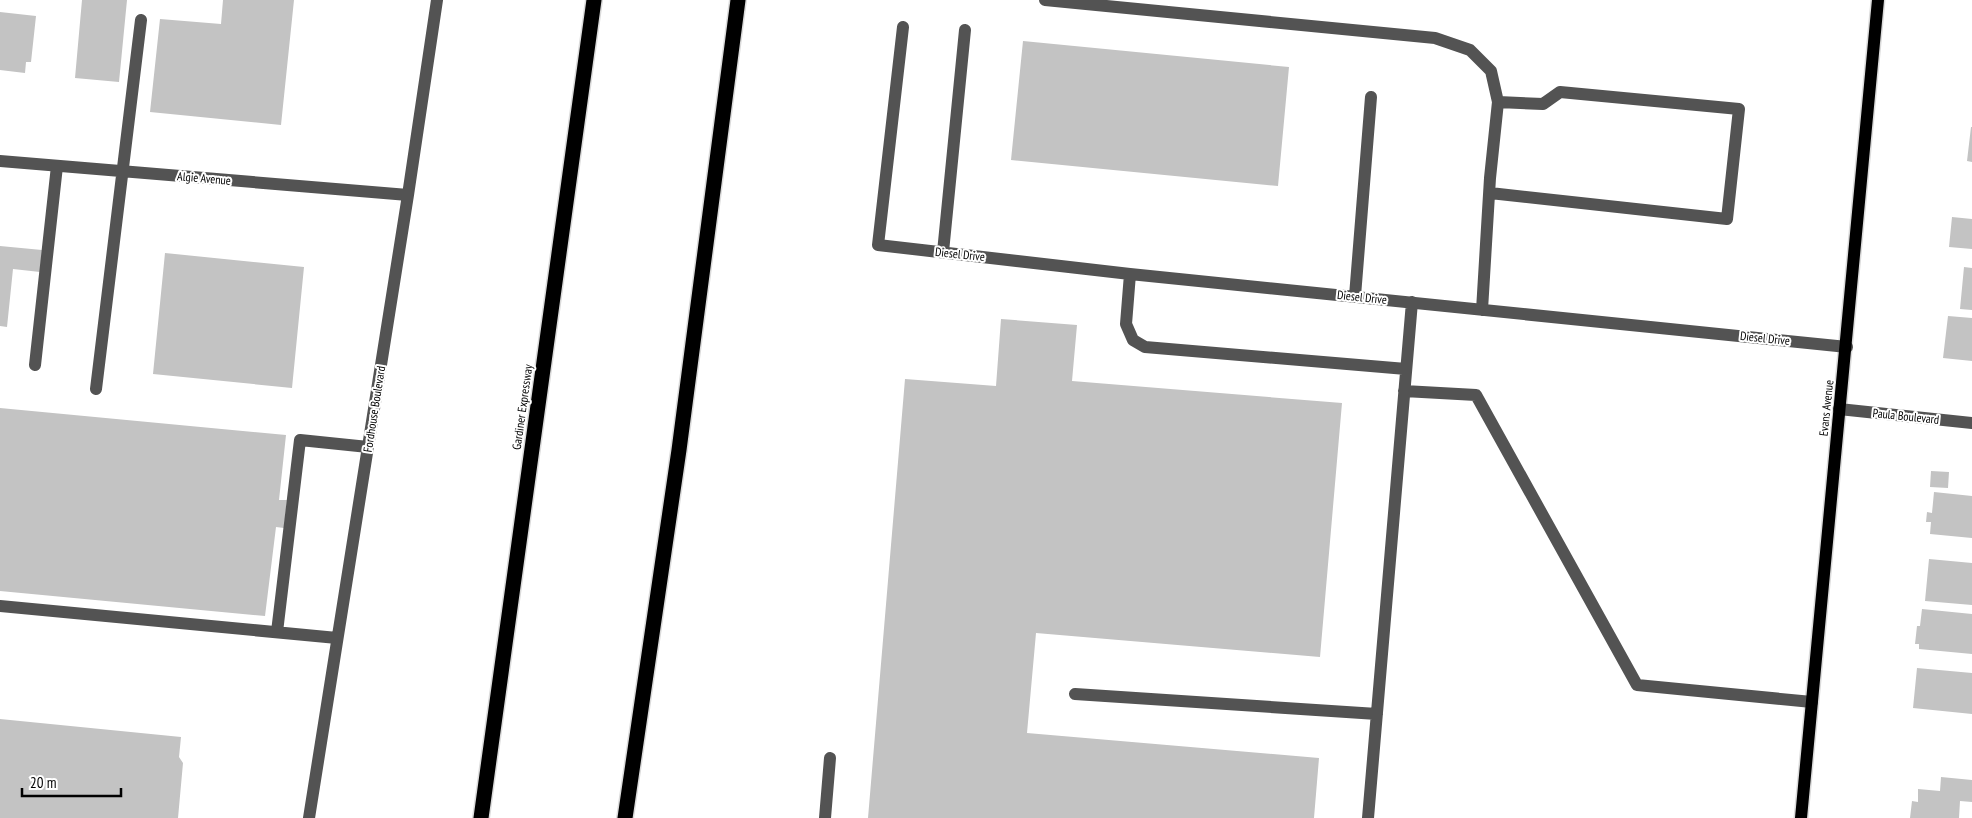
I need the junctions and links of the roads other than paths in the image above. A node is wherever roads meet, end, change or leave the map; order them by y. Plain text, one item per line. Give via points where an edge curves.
1 (437, 0) edge
2 (594, 0) edge
3 (738, 0) edge
4 (1045, 0) edge
5 (1878, 0) edge
6 (140, 20) dead end
7 (903, 27) dead end
8 (965, 30) dead end
9 (1371, 97) dead end
10 (1498, 102) junction
11 (0, 161) edge
12 (57, 166) junction
13 (123, 171) junction
14 (1490, 193) junction
15 (408, 195) junction
16 (943, 252) junction
17 (1130, 274) junction
18 (1355, 296) junction
19 (1412, 302) junction
20 (1482, 310) junction
21 (1847, 346) junction
22 (34, 365) dead end
23 (1406, 369) junction
24 (96, 389) dead end
25 (1404, 391) junction
26 (1839, 409) junction
27 (1972, 423) edge
28 (368, 447) junction
29 (0, 606) edge
30 (277, 632) junction
31 (338, 638) junction
32 (1076, 694) dead end
33 (1812, 702) junction
34 (1377, 714) junction
35 (830, 758) dead end
36 (480, 813) edge
37 (309, 818) edge
38 (625, 818) edge
39 (825, 818) edge
40 (1368, 818) edge
41 (1801, 818) edge

1 - 15 street, Fordhouse Boulevard
2 - 36 highway, Gardiner Expressway
3 - 38 highway via 679,450
4 - 10 street via 1435,38 1470,50 1491,71
5 - 21 main road, Evans Avenue
6 - 13 street
7 - 16 street, Diesel Drive via 878,246
8 - 16 street
9 - 18 street
10 - 14 street
10 - 14 street via 1543,104 1560,92 1739,109 1727,219
11 - 12 street, Algie Avenue
12 - 13 street, Algie Avenue
12 - 22 street
13 - 15 street, Algie Avenue
13 - 24 street
14 - 20 street
15 - 28 street, Fordhouse Boulevard
16 - 17 street, Diesel Drive
17 - 18 street, Diesel Drive
17 - 23 street via 1126,324 1133,340 1145,347
18 - 19 street, Diesel Drive
19 - 20 street, Diesel Drive
19 - 23 street
20 - 21 street, Diesel Drive
21 - 26 main road, Evans Avenue
23 - 25 street
25 - 33 street via 1476,395 1637,684
25 - 34 street
26 - 27 street, Paula Boulevard
26 - 33 main road, Evans Avenue
28 - 30 street via 300,440
28 - 31 street, Fordhouse Boulevard
29 - 30 street
30 - 31 street
31 - 37 street, Fordhouse Boulevard
32 - 34 street
33 - 41 main road, Evans Avenue
34 - 40 street
35 - 39 street

